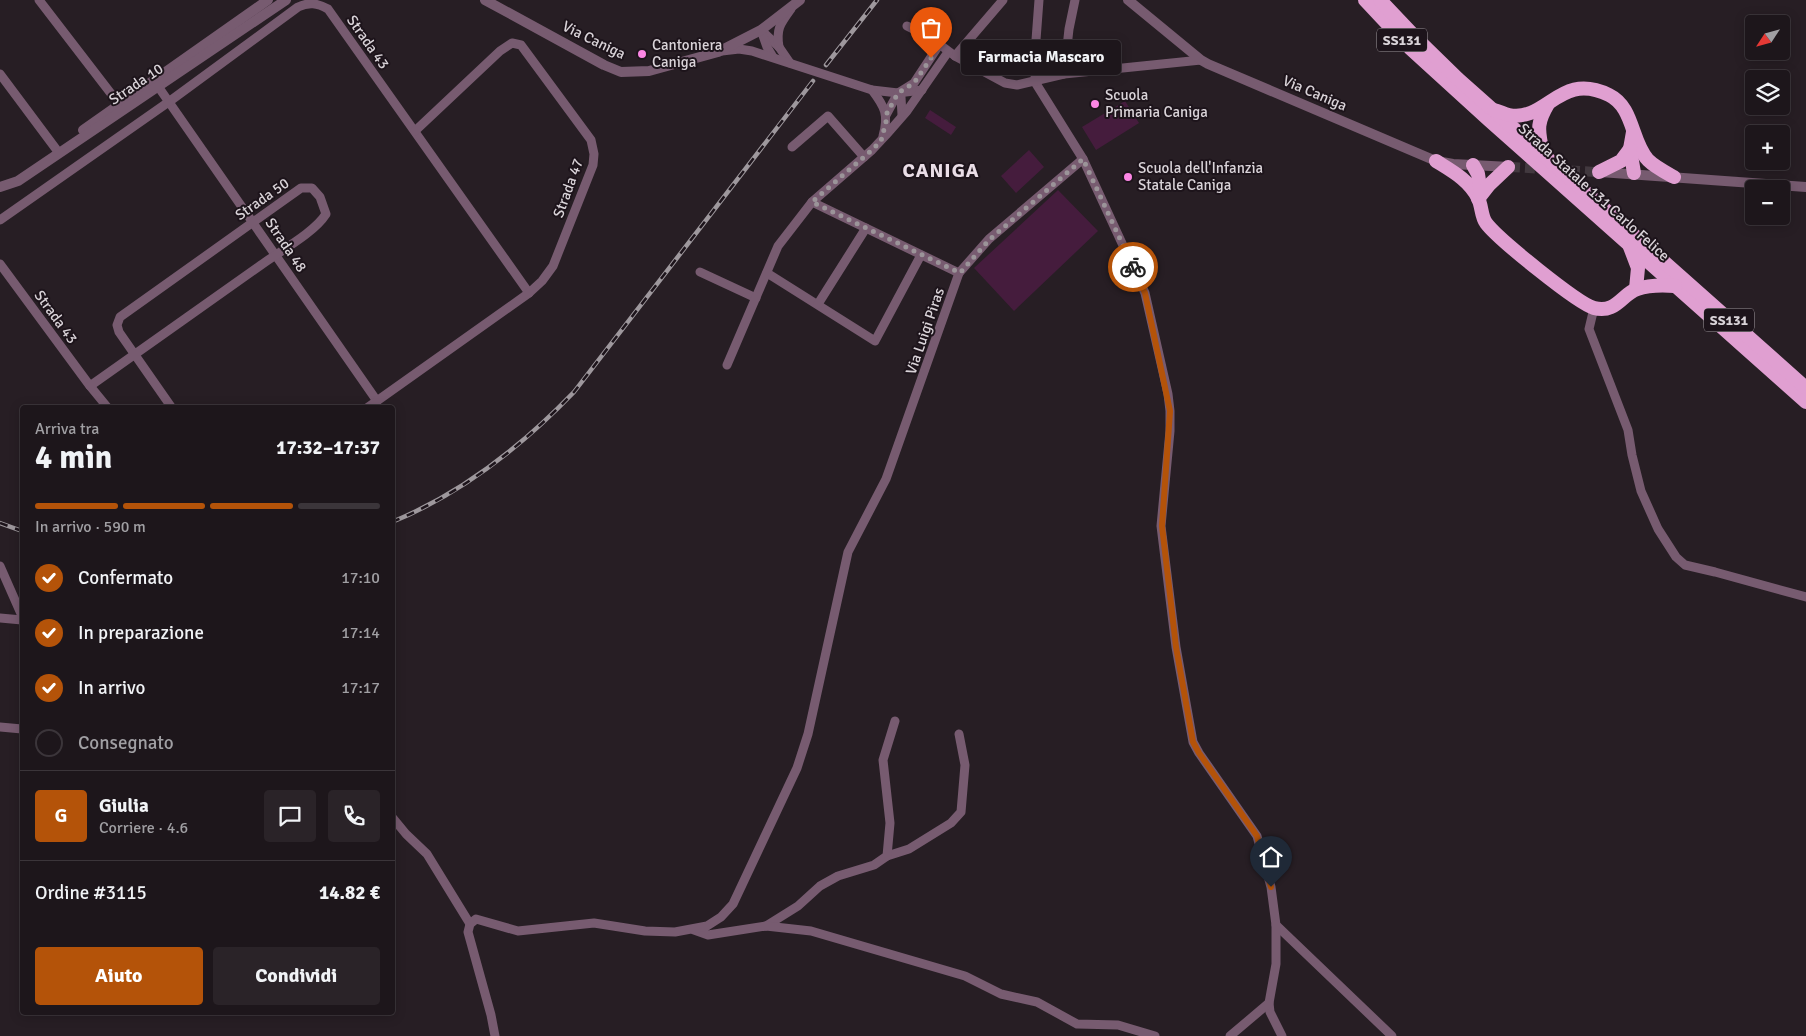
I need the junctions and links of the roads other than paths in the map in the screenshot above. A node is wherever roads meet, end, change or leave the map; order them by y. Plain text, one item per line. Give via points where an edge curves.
1 (39, 0) edge
2 (268, 0) edge
3 (286, 0) edge
4 (485, 0) edge
5 (1003, 0) edge
6 (1075, 0) edge
7 (1128, 0) edge
8 (1365, 0) edge
9 (1380, 0) edge
10 (797, 2) edge
11 (1036, 2) edge
12 (907, 26) dead end
13 (761, 30) junction
14 (939, 45) junction
15 (779, 47) junction
16 (718, 52) junction
17 (951, 54) junction
18 (773, 57) junction
19 (1201, 60) junction
20 (790, 63) junction
21 (0, 74) edge
22 (1064, 74) junction
23 (1446, 74) junction
24 (1036, 82) junction
25 (156, 83) junction
26 (872, 90) junction
27 (922, 90) junction
28 (898, 93) junction
29 (170, 101) junction
30 (1550, 101) junction
31 (119, 104) junction
32 (1491, 108) junction
33 (886, 115) junction
34 (902, 115) junction
35 (415, 131) junction
36 (881, 141) junction
37 (792, 147) dead end
38 (1634, 147) junction
39 (56, 149) junction
40 (1543, 155) junction
41 (864, 157) junction
42 (1083, 159) junction
43 (1436, 161) junction
44 (1473, 165) junction
45 (1509, 167) joint
46 (1598, 172) joint
47 (1634, 173) junction
48 (1674, 177) junction
49 (1806, 186) edge
50 (0, 187) edge
51 (1477, 194) junction
52 (812, 202) junction
53 (0, 220) edge
54 (254, 222) junction
55 (866, 228) junction
56 (1629, 244) junction
57 (275, 255) junction
58 (922, 255) junction
59 (0, 264) edge
60 (700, 272) dead end
61 (766, 272) junction
62 (960, 273) junction
63 (1675, 286) junction
64 (1636, 289) junction
65 (530, 293) junction
66 (756, 298) junction
67 (818, 304) junction
68 (1594, 308) junction
69 (134, 354) junction
70 (727, 365) dead end
71 (90, 386) junction
72 (1806, 388) edge
73 (377, 401) junction
74 (1806, 402) edge
75 (106, 405) edge
76 (170, 405) edge
77 (371, 405) edge
78 (0, 566) edge
79 (1806, 597) edge
80 (20, 611) edge
81 (0, 618) edge
82 (20, 620) edge
83 (895, 721) dead end
84 (0, 728) edge
85 (20, 728) edge
86 (958, 734) dead end
87 (395, 821) edge
88 (887, 856) junction
89 (470, 924) junction
90 (1276, 925) junction
91 (766, 926) junction
92 (694, 930) junction
93 (1269, 1003) junction
94 (494, 1036) edge
95 (1155, 1036) edge
96 (1230, 1036) edge
97 (1282, 1036) edge
98 (1392, 1036) edge

1 - 31 street
2 - 25 street, Strada 10
3 - 25 street, Strada 10
4 - 16 street, Via Caniga via 621,72 649,71
5 - 17 street
6 - 22 street
7 - 19 street, Via Caniga
8 - 23 highway, Strada Statale 131 Carlo Felice / SS131 via 1410,48
9 - 23 highway, Strada Statale 131 Carlo Felice / SS131
10 - 13 street, Via Caniga
10 - 15 street via 779,25
11 - 24 street
12 - 14 street
13 - 15 street
13 - 16 street, Via Caniga
13 - 18 street
14 - 17 street
14 - 28 street via 914,83
15 - 20 street
16 - 18 street via 739,49
17 - 24 street via 1005,83
17 - 27 street
18 - 20 street
19 - 22 street
19 - 43 street, Via Caniga
20 - 26 street
21 - 39 street
22 - 24 street
23 - 32 highway, Strada Statale 131 Carlo Felice / SS131
23 - 56 highway, Strada Statale 131 Carlo Felice / SS131
24 - 42 street
25 - 29 street, Strada 48
25 - 31 street, Strada 10
25 - 50 street, Strada 10 via 18,181
26 - 28 street
26 - 33 street
27 - 28 street
27 - 34 street
28 - 33 street
28 - 34 street via 902,97
29 - 35 street, Strada 43 via 298,7 306,3 317,4 328,8
29 - 53 street, Strada 43
29 - 54 street, Strada 48
30 - 32 highway via 1523,115 1509,115
30 - 38 highway via 1569,90 1589,88 1611,96 1626,112 1633,129
30 - 40 highway via 1538,128
31 - 39 street, Strada 10
32 - 40 highway, Strada Statale 131 Carlo Felice / SS131
33 - 36 street
34 - 36 street
35 - 65 street, Strada 43
35 - 65 street, Strada 47 via 500,50 512,43 521,45 583,127 591,140 593,165 553,266
36 - 41 street
37 - 41 street via 828,116
38 - 46 highway via 1621,160
38 - 47 highway via 1639,164
38 - 48 highway
39 - 50 street, Strada 10
40 - 72 highway, Strada Statale 131 Carlo Felice / SS131
41 - 52 street
42 - 62 street, Via Luigi Piras via 989,240
42 - 90 street via 1145,293 1168,394 1170,431 1162,526 1176,647 1193,742 1257,836 1271,887
43 - 44 street, Via Caniga
43 - 51 highway via 1462,177
44 - 45 street, Via Caniga
44 - 51 highway via 1478,174
45 - 51 highway
46 - 47 street
47 - 48 street
48 - 49 street
51 - 68 highway via 1485,221 1495,233 1574,297
52 - 55 street
52 - 61 street via 778,246
54 - 57 street, Strada 48
54 - 57 street, Strada 50 via 301,188 312,188 320,197 326,214 320,223
54 - 69 street, Strada 50 via 120,317 119,332
55 - 58 street
55 - 67 street
56 - 63 highway, Strada Statale 131 Carlo Felice / SS131
56 - 64 highway via 1638,268
57 - 69 street, Strada 50
57 - 73 street, Strada 48
58 - 62 street
58 - 67 street via 875,341
59 - 71 street, Strada 43
60 - 66 street
61 - 66 street
61 - 67 street
62 - 92 street, Via Luigi Piras via 889,470 848,552 808,734 797,768 733,904 708,926
63 - 64 highway via 1655,285
63 - 74 highway, Strada Statale 131 Carlo Felice / SS131
64 - 68 highway via 1616,306
65 - 73 street, Strada 47
66 - 70 street
68 - 79 street via 1589,329 1628,430 1641,490 1658,529 1676,557 1693,568
69 - 71 street, Strada 50
69 - 76 street, Strada 50
71 - 75 street
73 - 77 street, Strada 47
78 - 80 street
81 - 82 street
83 - 88 street via 883,760 890,823
84 - 85 street
86 - 88 street via 965,766 961,812 951,823 909,849
87 - 89 street via 427,854
88 - 91 street via 874,866 838,876 820,886 798,906
89 - 92 street via 476,919 518,931 594,923 645,931
89 - 94 street via 471,948
90 - 93 street via 1276,964
90 - 98 street
91 - 92 street via 708,935
91 - 95 street via 811,931 965,976 1001,994 1037,1002 1077,1024 1118,1025
93 - 96 street
93 - 97 street

